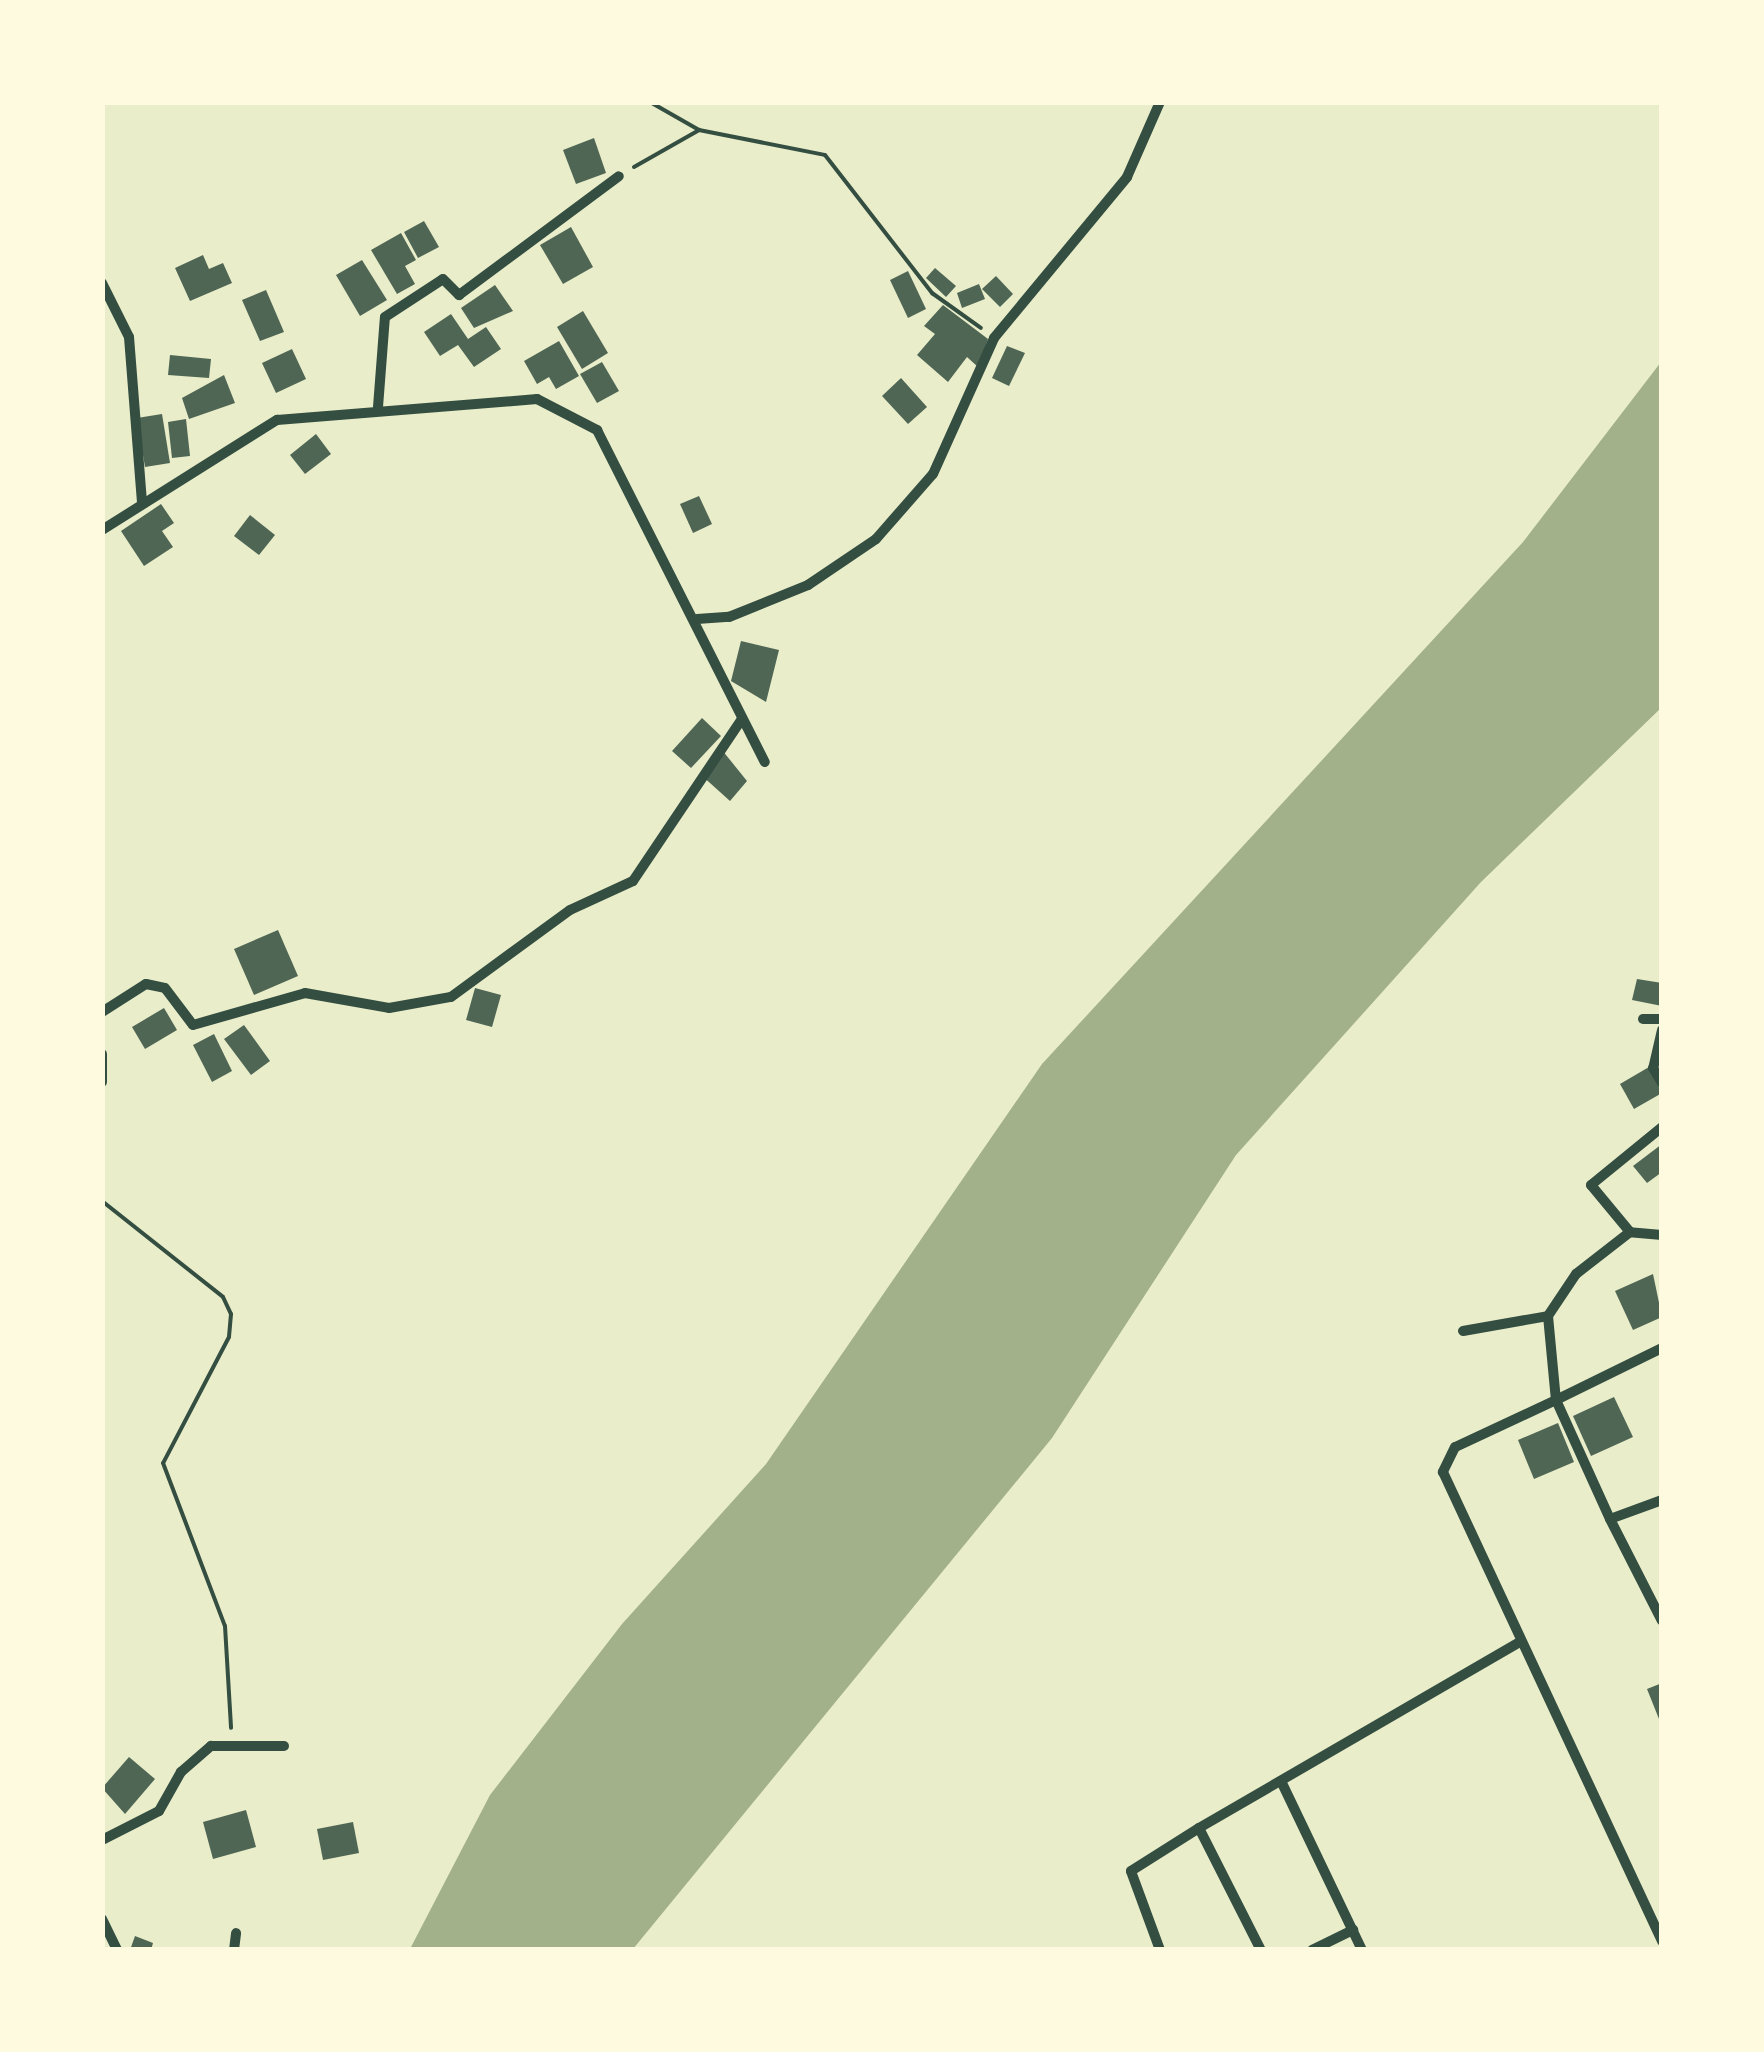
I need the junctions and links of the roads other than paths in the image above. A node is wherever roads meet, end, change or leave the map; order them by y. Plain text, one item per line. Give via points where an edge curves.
1 (1160, 102) edge
2 (618, 176) road end
3 (102, 283) edge
4 (378, 408) junction
5 (142, 503) junction
6 (102, 530) edge
7 (697, 619) junction
8 (741, 720) junction
9 (765, 762) dead end
10 (102, 1012) edge
11 (1643, 1019) dead end
12 (1662, 1019) edge
13 (1662, 1030) edge
14 (102, 1054) edge
15 (102, 1082) edge
16 (1662, 1083) edge
17 (1662, 1127) edge
18 (1630, 1232) junction
19 (1662, 1235) edge
20 (1548, 1316) junction
21 (1463, 1332) dead end
22 (1662, 1348) edge
23 (1556, 1400) junction
24 (1662, 1500) edge
25 (1610, 1519) junction
26 (1662, 1621) edge
27 (1518, 1643) junction
28 (284, 1746) dead end
29 (1281, 1781) junction
30 (1199, 1828) junction
31 (102, 1840) edge
32 (102, 1919) edge
33 (1354, 1930) junction
34 (236, 1933) dead end
35 (1662, 1941) edge
36 (117, 1950) edge
37 (234, 1950) edge
38 (1160, 1950) edge
39 (1261, 1950) edge
40 (1312, 1950) edge
41 (1362, 1950) edge

1 - 7 street via 1127,177 994,338 934,474 876,538 808,584 729,616
2 - 4 street via 459,295 443,279 386,317
3 - 5 street via 128,337
4 - 5 street via 277,420
4 - 7 street via 512,396 572,411 597,430
5 - 6 street
7 - 8 street
8 - 9 street
8 - 10 street via 633,881 570,910 451,997 389,1008 306,992 193,1024 165,988 146,984
11 - 12 street
13 - 16 street via 1652,1068
14 - 15 street
17 - 18 street via 1592,1185
18 - 19 street
18 - 20 street via 1591,1258
20 - 21 street
20 - 23 street
22 - 23 street
23 - 25 street
23 - 27 street via 1455,1447 1443,1472
24 - 25 street
25 - 26 street
27 - 29 street
27 - 35 street
28 - 31 street via 232,1741 181,1772 146,1822
29 - 30 street
29 - 33 street
30 - 38 street via 1131,1870 1130,1888
30 - 39 street
32 - 36 street
33 - 40 street
33 - 41 street
34 - 37 street

